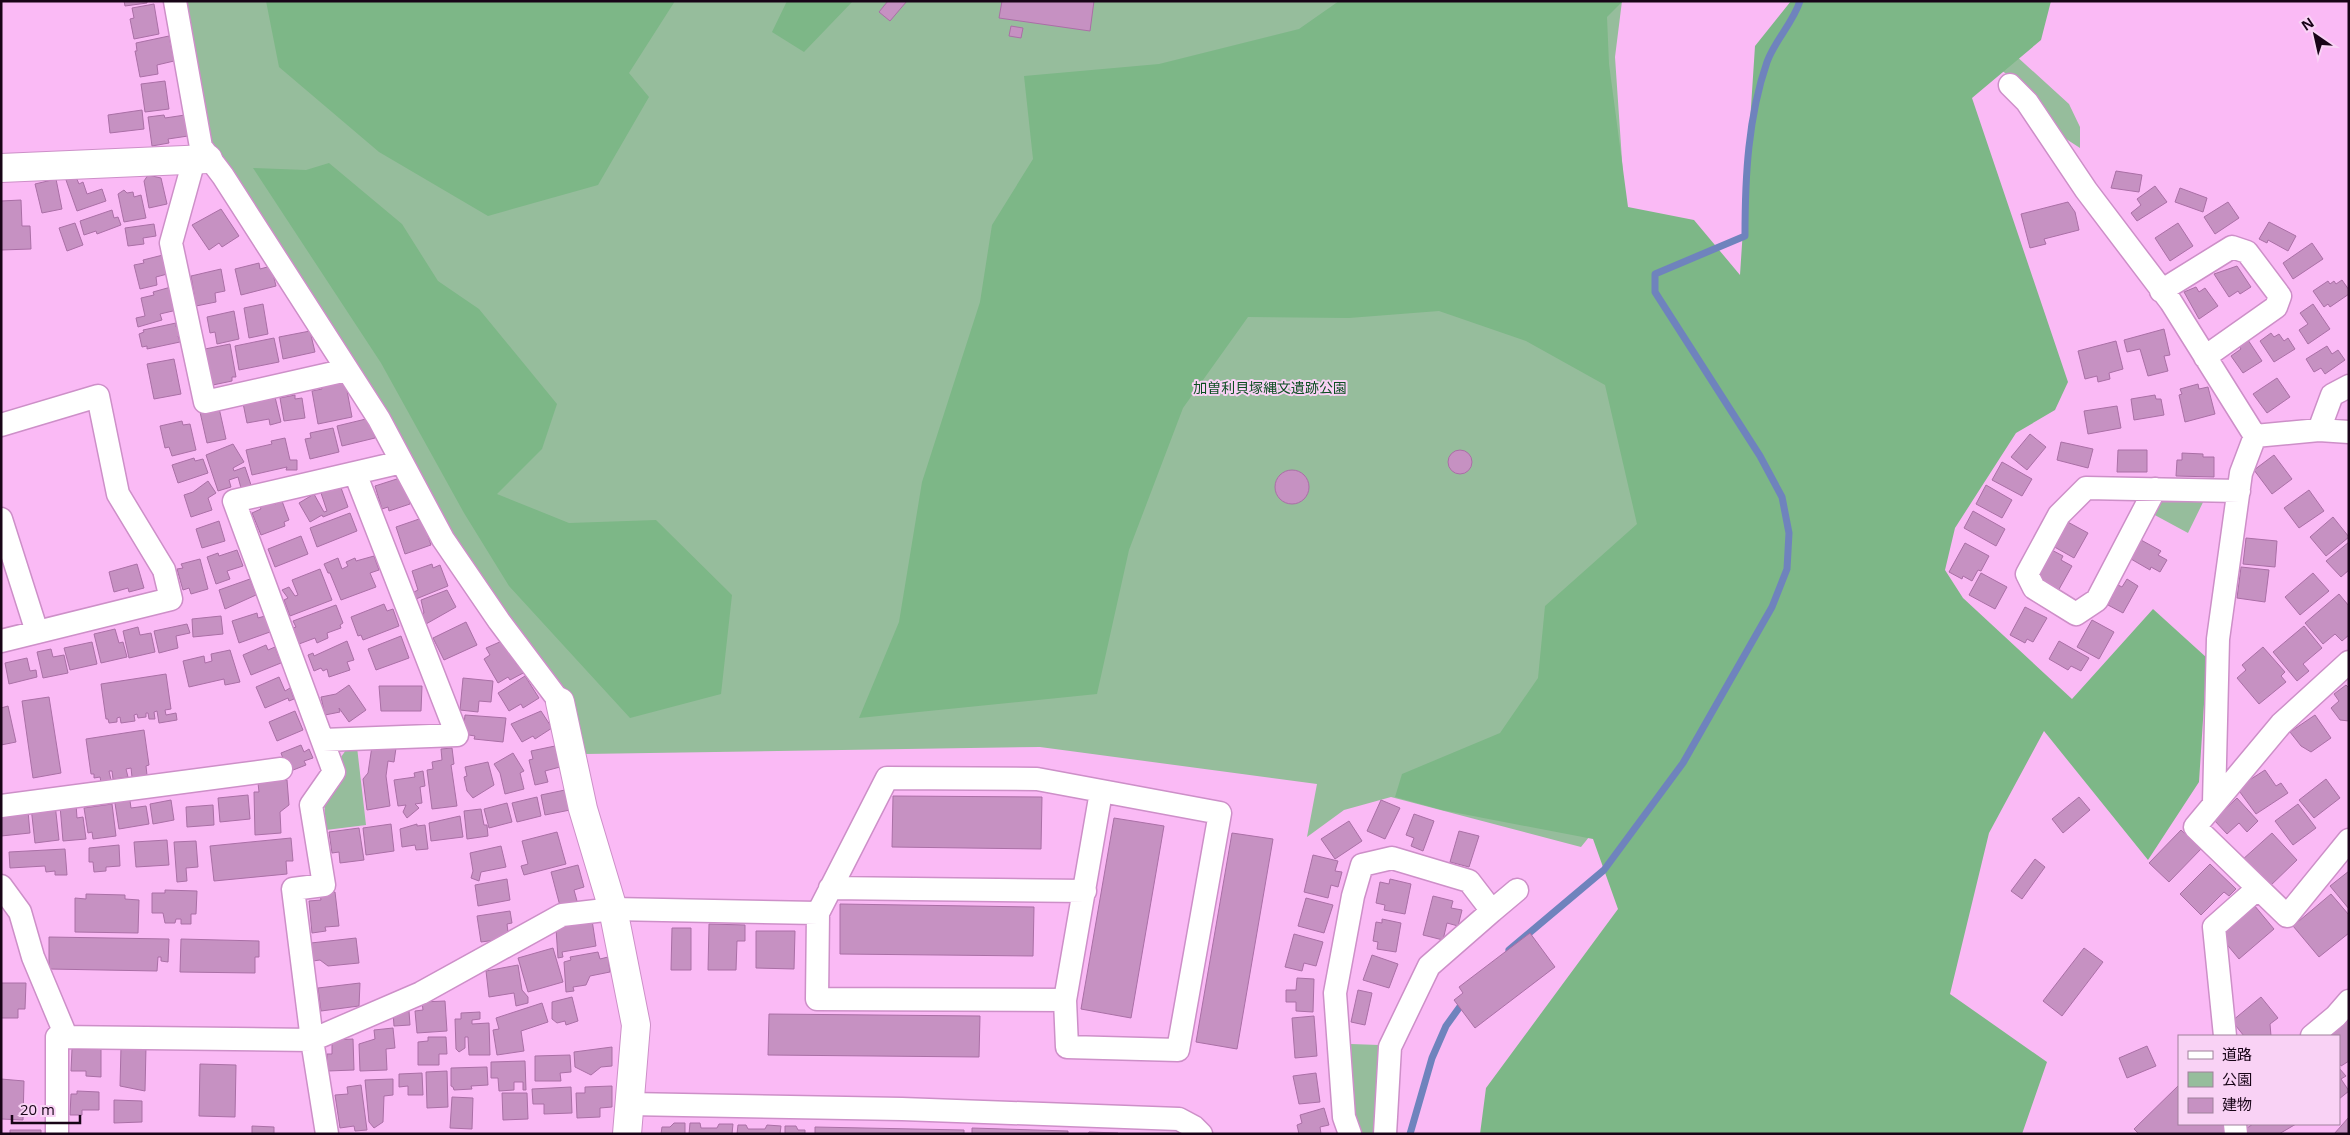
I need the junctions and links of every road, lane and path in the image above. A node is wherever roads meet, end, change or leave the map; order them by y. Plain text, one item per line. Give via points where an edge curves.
1 (175, 1) edge
2 (2010, 85) dead end
3 (201, 160) junction
4 (1, 168) edge
5 (2161, 291) junction
6 (2206, 357) junction
7 (347, 370) junction
8 (2349, 386) edge
9 (1, 425) edge
10 (2319, 430) junction
11 (2349, 432) edge
12 (2255, 436) junction
13 (402, 462) junction
14 (355, 473) junction
15 (2155, 489) junction
16 (2239, 491) junction
17 (1, 519) edge
18 (37, 632) junction
19 (1, 641) edge
20 (2349, 662) edge
21 (560, 702) joint
22 (323, 740) junction
23 (281, 769) dead end
24 (1101, 792) junction
25 (2214, 803) junction
26 (1, 806) edge
27 (2349, 840) edge
28 (1, 886) edge
29 (830, 888) junction
30 (2257, 889) junction
31 (1517, 890) dead end
32 (1085, 891) junction
33 (613, 909) junction
34 (1492, 910) junction
35 (818, 912) junction
36 (1065, 1000) junction
37 (2349, 1001) edge
38 (2225, 1035) edge
39 (2313, 1035) edge
40 (66, 1036) junction
41 (312, 1040) junction
42 (629, 1104) junction
43 (57, 1134) edge
44 (327, 1134) edge
45 (627, 1134) edge
46 (1201, 1134) edge
47 (1350, 1134) edge
48 (1385, 1134) edge

1 - 3 street
2 - 5 street via 2027,102 2086,190
3 - 4 street
3 - 7 street via 222,176
3 - 7 street via 171,243 205,402
5 - 6 street
5 - 6 street via 2232,247 2247,252 2280,296 2276,307
6 - 12 street
7 - 13 street
8 - 10 street via 2332,395
9 - 18 street via 98,396 118,494 164,570 171,599
10 - 11 street
10 - 12 street
12 - 16 street
13 - 14 street
13 - 21 street via 443,539
14 - 22 street via 234,501
14 - 22 street via 457,736
15 - 15 street via 2086,488 2059,515 2027,574 2034,588 2076,614 2097,600
15 - 16 street
16 - 25 street via 2218,639
17 - 18 street
18 - 19 street
20 - 25 street via 2281,724
21 - 33 street via 583,809
22 - 41 street via 334,772 311,805 324,885 293,889
23 - 26 street
24 - 29 street via 1037,779 887,778
24 - 32 street
24 - 36 street via 1220,813 1178,1050 1068,1047
25 - 30 street via 2195,827
27 - 30 street via 2287,916
28 - 40 street via 20,912 33,957
29 - 32 street
29 - 35 street
30 - 38 street via 2214,927
31 - 34 street
32 - 36 street
33 - 35 street
33 - 41 street via 562,915 421,993
33 - 42 street via 636,1025
34 - 47 street via 1469,882 1392,858 1362,865 1352,896 1336,993 1344,1117
34 - 48 street via 1429,966 1390,1047
35 - 36 street via 817,999
37 - 39 street
40 - 41 street
40 - 43 street via 57,1037
41 - 44 street
42 - 45 street
42 - 46 street via 1178,1119 1194,1126

